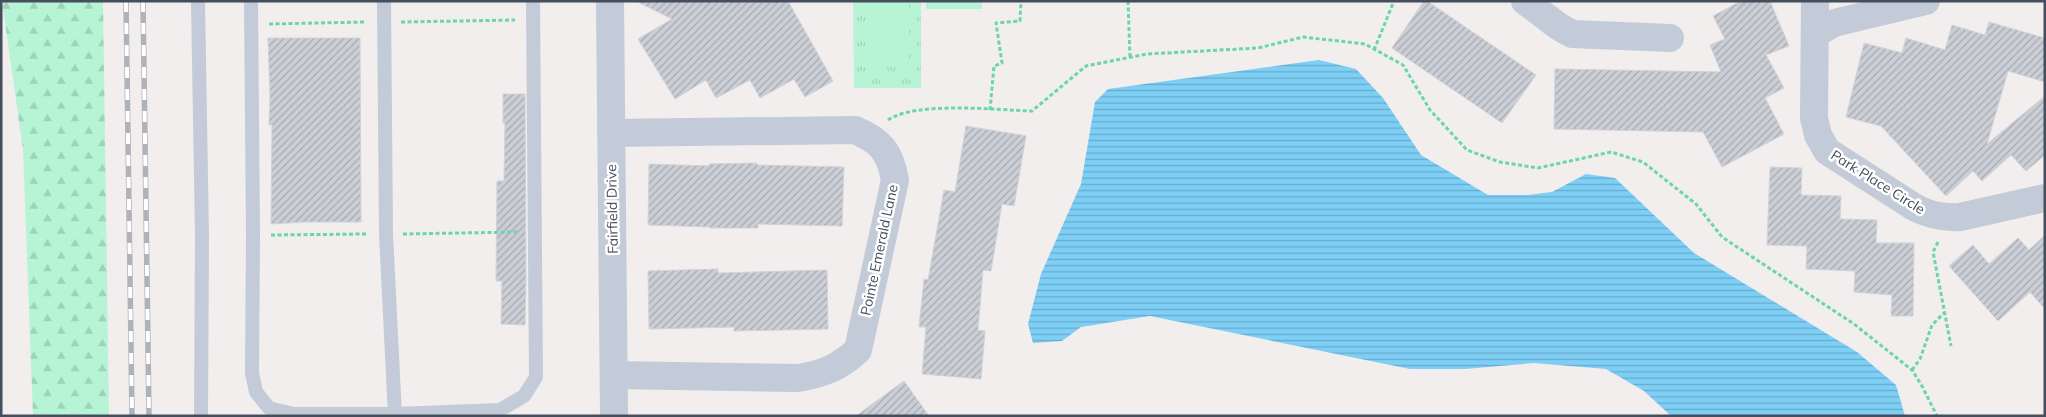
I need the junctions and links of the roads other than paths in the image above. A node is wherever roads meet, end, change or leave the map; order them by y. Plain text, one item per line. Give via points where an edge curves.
1 (198, 1) edge
2 (251, 1) edge
3 (384, 1) edge
4 (533, 1) edge
5 (610, 1) edge
6 (1525, 1) edge
7 (1816, 1) edge
8 (1926, 1) edge
9 (1558, 14) edge
10 (1815, 34) junction
11 (1670, 38) dead end
12 (611, 133) junction
13 (2045, 198) edge
14 (614, 375) junction
15 (395, 415) edge
16 (200, 416) edge
17 (614, 416) edge

1 - 16 lane via 202,237
2 - 15 lane via 252,373 256,392 269,408 294,414
3 - 15 lane via 386,234
4 - 15 lane via 536,377 524,396 500,410
5 - 12 street, Fairfield Drive
6 - 9 street
7 - 10 street, Park Place Circle
8 - 10 street via 1834,22
9 - 11 street via 1572,34
10 - 13 street, Park Place Circle via 1814,118 1818,135 1827,151 1914,207 1945,218
12 - 14 street, Fairfield Drive
12 - 14 street, Pointe Emerald Lane via 855,130 884,148 892,163 895,180 858,350 845,362 831,370 798,378
14 - 17 street, Fairfield Drive

